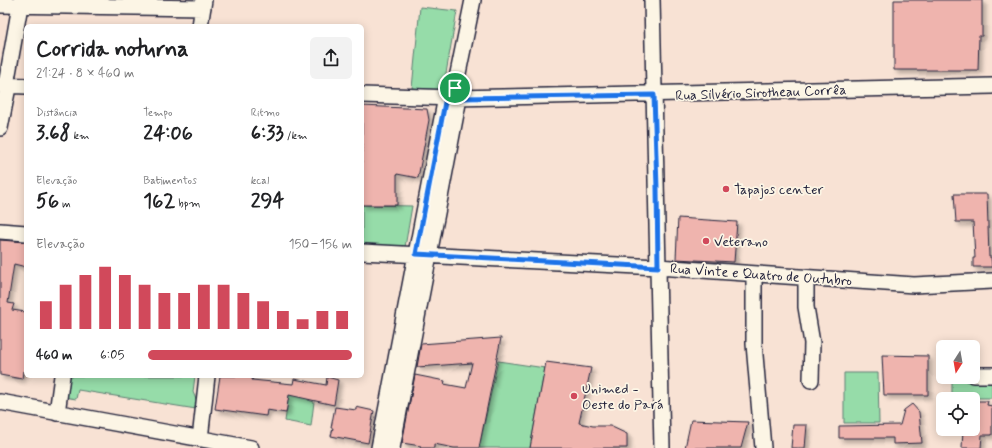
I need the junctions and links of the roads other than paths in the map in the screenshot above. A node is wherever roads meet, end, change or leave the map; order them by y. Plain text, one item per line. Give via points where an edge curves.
1 (473, 0) edge
2 (652, 0) edge
3 (20, 3) edge
4 (203, 4) edge
5 (0, 5) edge
6 (200, 24) edge
7 (3, 85) edge
8 (24, 86) edge
9 (992, 86) edge
10 (453, 94) junction
11 (364, 95) edge
12 (654, 95) junction
13 (0, 128) edge
14 (0, 231) edge
15 (24, 233) edge
16 (364, 252) edge
17 (422, 255) junction
18 (658, 267) junction
19 (754, 274) junction
20 (806, 278) junction
21 (992, 281) edge
22 (980, 375) edge
23 (992, 375) edge
24 (62, 378) edge
25 (207, 378) edge
26 (811, 380) dead end
27 (0, 402) edge
28 (57, 413) junction
29 (200, 439) junction
30 (251, 448) edge
31 (379, 448) edge
32 (392, 448) edge
33 (662, 448) edge
34 (763, 448) edge

1 - 10 street
2 - 12 street
3 - 4 street
3 - 5 street
3 - 7 street
4 - 6 street
7 - 8 street
7 - 13 street via 8,88
9 - 12 street, Rua Silvério Sirotheau Corrêa
10 - 11 street, Rua Silvério Sirotheau Corrêa
10 - 12 street, Rua Silvério Sirotheau Corrêa
10 - 17 street
12 - 18 street
14 - 15 street
16 - 17 street, Rua Vinte e Quatro de Outubro
17 - 18 street, Rua Vinte e Quatro de Outubro
17 - 31 street
17 - 32 street
18 - 19 street, Rua Vinte e Quatro de Outubro
18 - 33 street
19 - 20 street, Rua Vinte e Quatro de Outubro
19 - 34 street via 754,344
20 - 21 street, Rua Vinte e Quatro de Outubro via 914,285
20 - 26 street via 806,307 812,343
22 - 23 street
24 - 28 street
25 - 29 street
27 - 28 street
28 - 29 street
29 - 30 street

